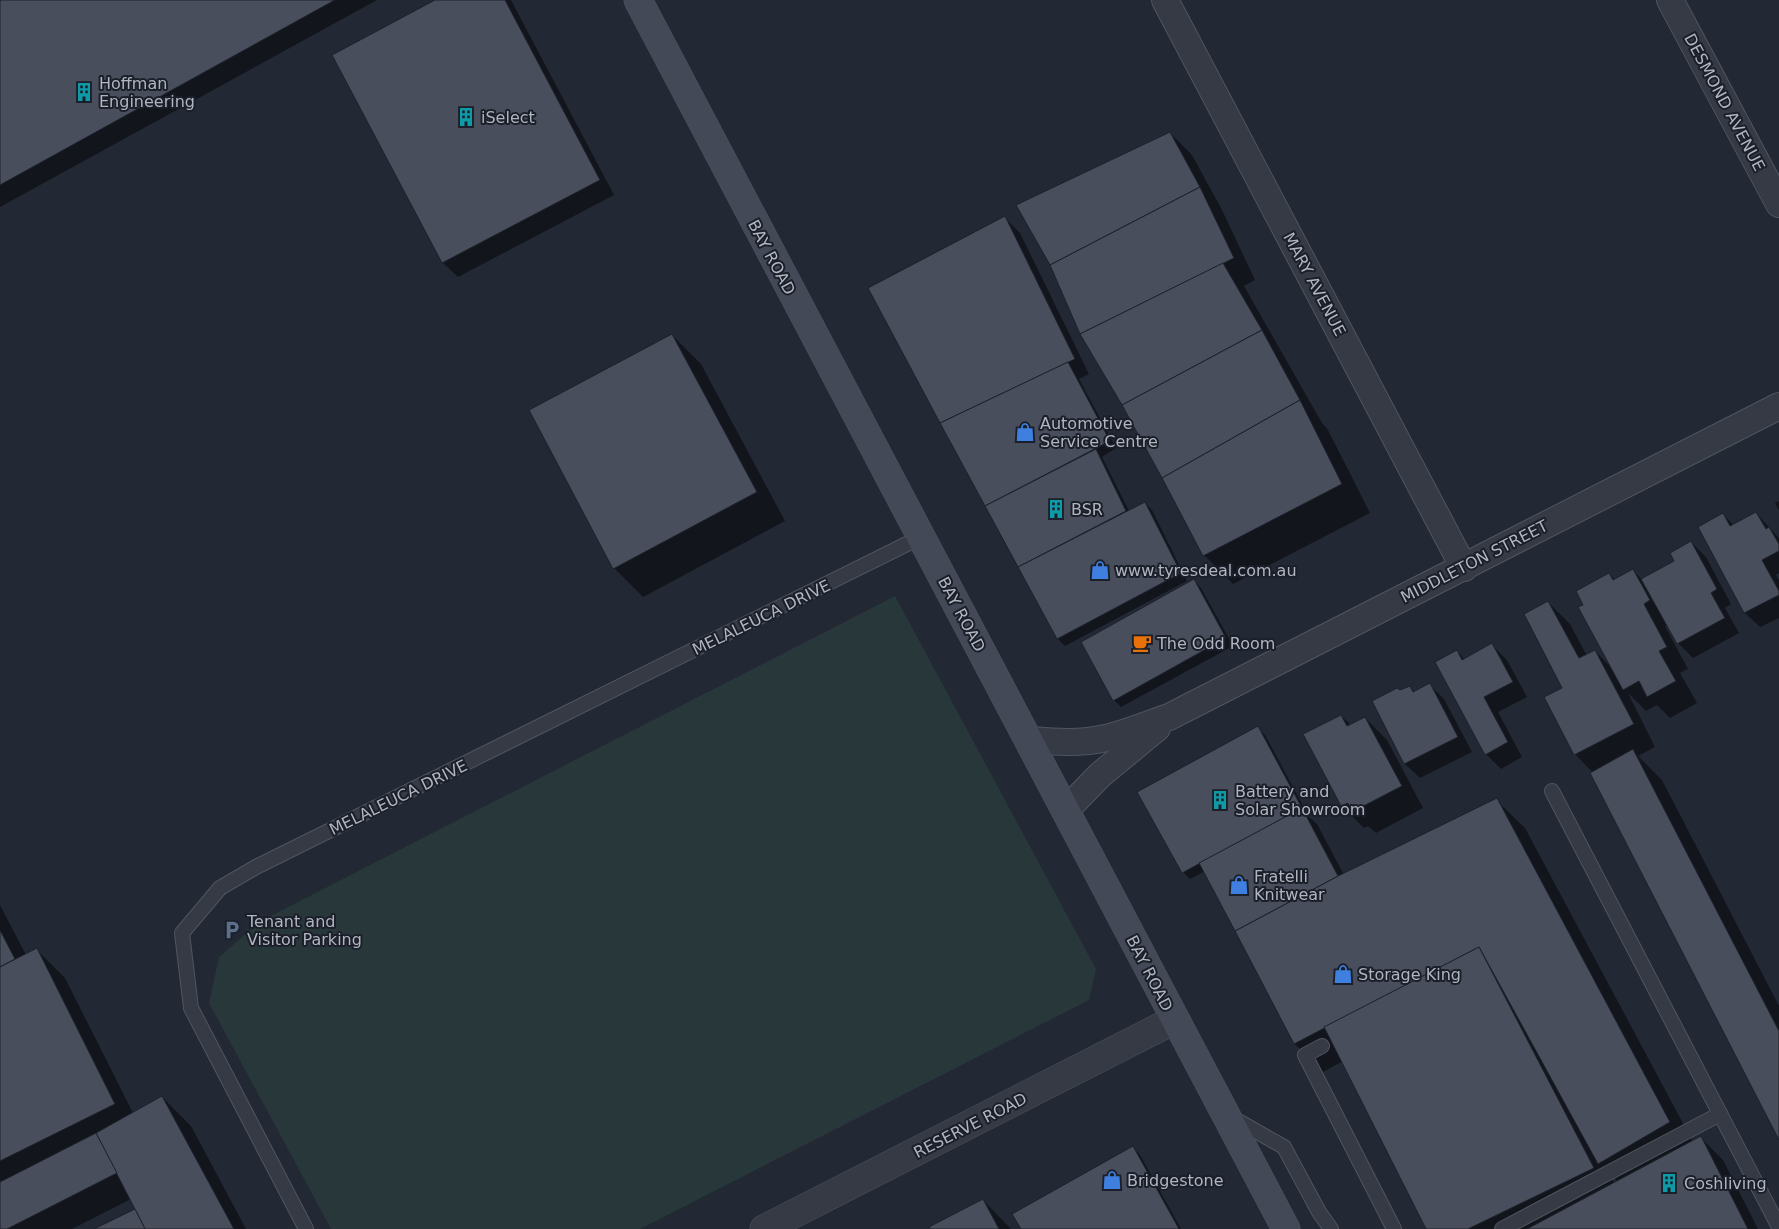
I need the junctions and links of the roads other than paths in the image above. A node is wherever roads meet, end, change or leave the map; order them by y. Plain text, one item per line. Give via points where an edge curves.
1 (638, 0) edge
2 (1165, 0) edge
3 (1670, 0) edge
4 (1779, 204) edge
5 (1779, 406) edge
6 (921, 537) junction
7 (1464, 568) junction
8 (1169, 718) junction
9 (1029, 740) junction
10 (1552, 791) dead end
11 (1066, 810) junction
12 (1174, 1020) junction
13 (1322, 1046) dead end
14 (1224, 1112) junction
15 (1720, 1114) junction
16 (1779, 1228) edge
17 (306, 1229) edge
18 (764, 1229) edge
19 (1286, 1229) edge
20 (1331, 1229) edge
21 (1394, 1229) edge
22 (1502, 1229) edge

1 - 6 main road, BAY ROAD
2 - 7 street, MARY AVENUE
3 - 4 street, DESMOND AVENUE
5 - 7 street, MIDDLETON STREET
6 - 9 main road, BAY ROAD
6 - 17 lane, MELALEUCA DRIVE via 220,888 182,933 191,1008
7 - 8 street, MIDDLETON STREET
8 - 9 street, MIDDLETON STREET via 1107,738 1062,743
8 - 11 street, MIDDLETON STREET via 1100,775
9 - 11 main road, BAY ROAD
10 - 15 lane
11 - 12 main road, BAY ROAD
12 - 14 main road, BAY ROAD
12 - 18 street, RESERVE ROAD
13 - 21 lane via 1305,1055
14 - 19 main road, BAY ROAD
14 - 20 lane via 1284,1147
15 - 16 lane
15 - 22 lane

